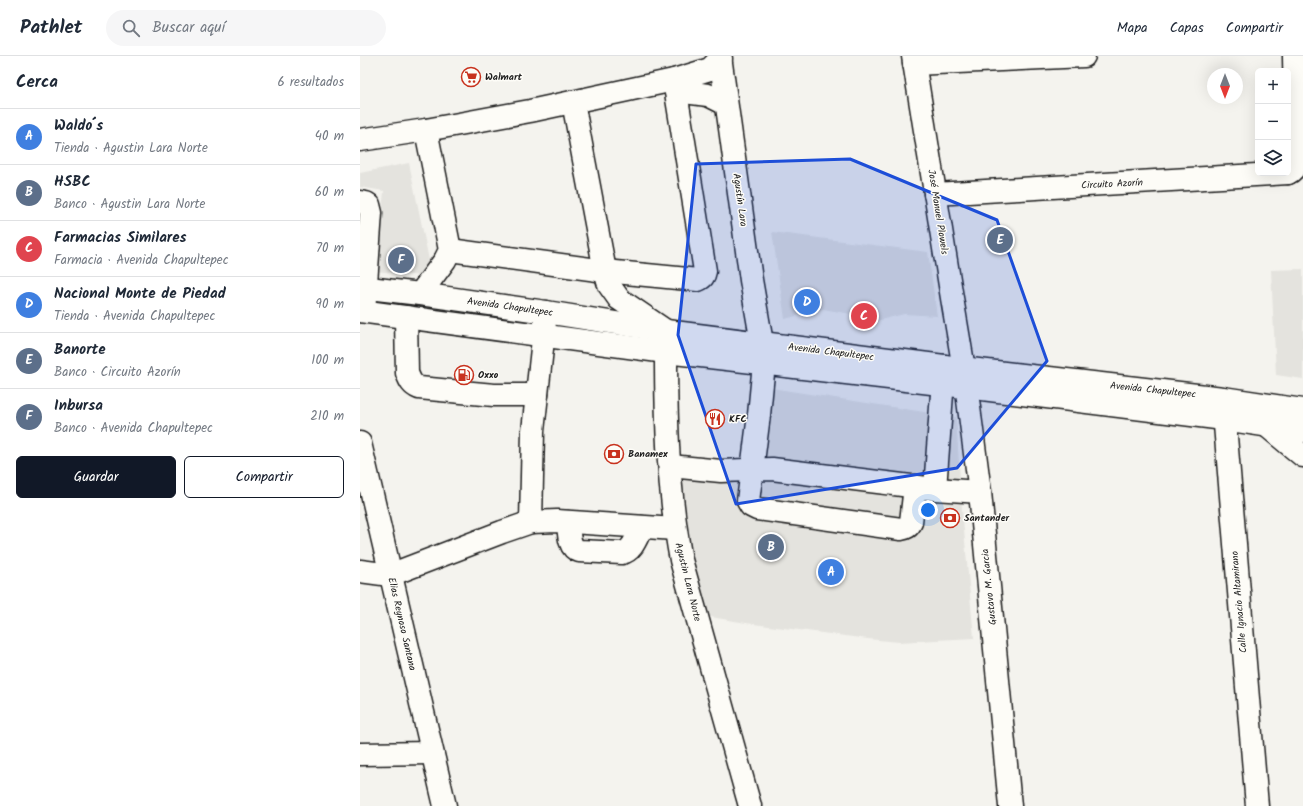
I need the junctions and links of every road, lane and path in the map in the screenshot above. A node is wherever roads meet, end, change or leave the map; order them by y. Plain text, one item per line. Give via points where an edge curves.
1 (1084, 56) edge
2 (1294, 56) edge
3 (721, 57) edge
4 (913, 60) edge
5 (675, 86) junction
6 (573, 102) junction
7 (726, 104) junction
8 (426, 130) junction
9 (360, 140) edge
10 (1291, 172) edge
11 (1255, 175) edge
12 (935, 194) junction
13 (360, 202) edge
14 (365, 240) edge
15 (450, 250) junction
16 (605, 271) junction
17 (363, 288) edge
18 (420, 294) junction
19 (479, 302) junction
20 (362, 311) edge
21 (546, 312) junction
22 (406, 317) junction
23 (544, 334) junction
24 (666, 341) junction
25 (763, 353) junction
26 (954, 377) junction
27 (536, 395) junction
28 (1224, 409) junction
29 (1303, 410) edge
30 (1269, 416) junction
31 (1303, 431) edge
32 (360, 443) edge
33 (1303, 456) edge
34 (670, 466) junction
35 (752, 469) junction
36 (925, 487) junction
37 (980, 492) junction
38 (531, 522) junction
39 (568, 522) junction
40 (642, 527) junction
41 (675, 529) junction
42 (360, 570) edge
43 (390, 575) junction
44 (432, 753) junction
45 (360, 754) edge
46 (444, 806) edge
47 (750, 806) edge
48 (1010, 806) edge
49 (1257, 806) edge

1 - 4 street
2 - 10 street, Circuito Azorín via 1296,162
3 - 5 street via 710,69
3 - 7 street, Agustín Lara
4 - 12 street, José Manuel Plowels
5 - 6 street
5 - 7 street via 708,95
5 - 16 street via 704,275 698,280
6 - 8 street
6 - 16 street
7 - 25 street, Agustín Lara
8 - 9 street
8 - 15 street
11 - 12 street, Circuito Azorín
12 - 26 street, José Manuel Plowels via 952,298
13 - 14 street via 366,203 371,209
14 - 17 street
15 - 16 street
15 - 18 street
16 - 24 street via 609,285 619,299
17 - 18 street, Avenida Chapultepec
17 - 20 street
18 - 19 street, Avenida Chapultepec
19 - 21 street, Avenida Chapultepec
19 - 22 street via 423,306
20 - 22 street
21 - 23 street
21 - 24 street, Avenida Chapultepec
22 - 23 street
22 - 27 street via 408,373 409,380 414,386 494,395
23 - 24 street
23 - 27 street
24 - 25 street
24 - 25 street, Avenida Chapultepec via 705,336
24 - 34 street, Agustin Lara Norte
25 - 26 street, Avenida Chapultepec
25 - 35 street, Agustín Lara
26 - 28 street, Avenida Chapultepec
26 - 36 street
26 - 37 street, Gustavo M. Garcia
27 - 38 street
28 - 30 street, Avenida Chapultepec
28 - 49 street, Calle Ignacio Altamirano
29 - 30 street, Avenida Chapultepec
30 - 31 street
30 - 33 street
32 - 43 street, Elias Reynoso Santana
34 - 35 street via 721,471
34 - 41 street, Agustin Lara Norte
35 - 36 street via 772,469
35 - 36 street, Agustín Lara via 748,501 757,510 901,529 910,526
36 - 37 street
37 - 48 street, Gustavo M. Garcia
38 - 39 street
38 - 43 street
39 - 40 street
39 - 40 street via 572,546 579,551 627,552
40 - 41 street
41 - 47 street, Agustin Lara Norte via 681,560
42 - 43 street
43 - 44 street, Elias Reynoso Santana
44 - 45 street
44 - 46 street, Elias Reynoso Santana

